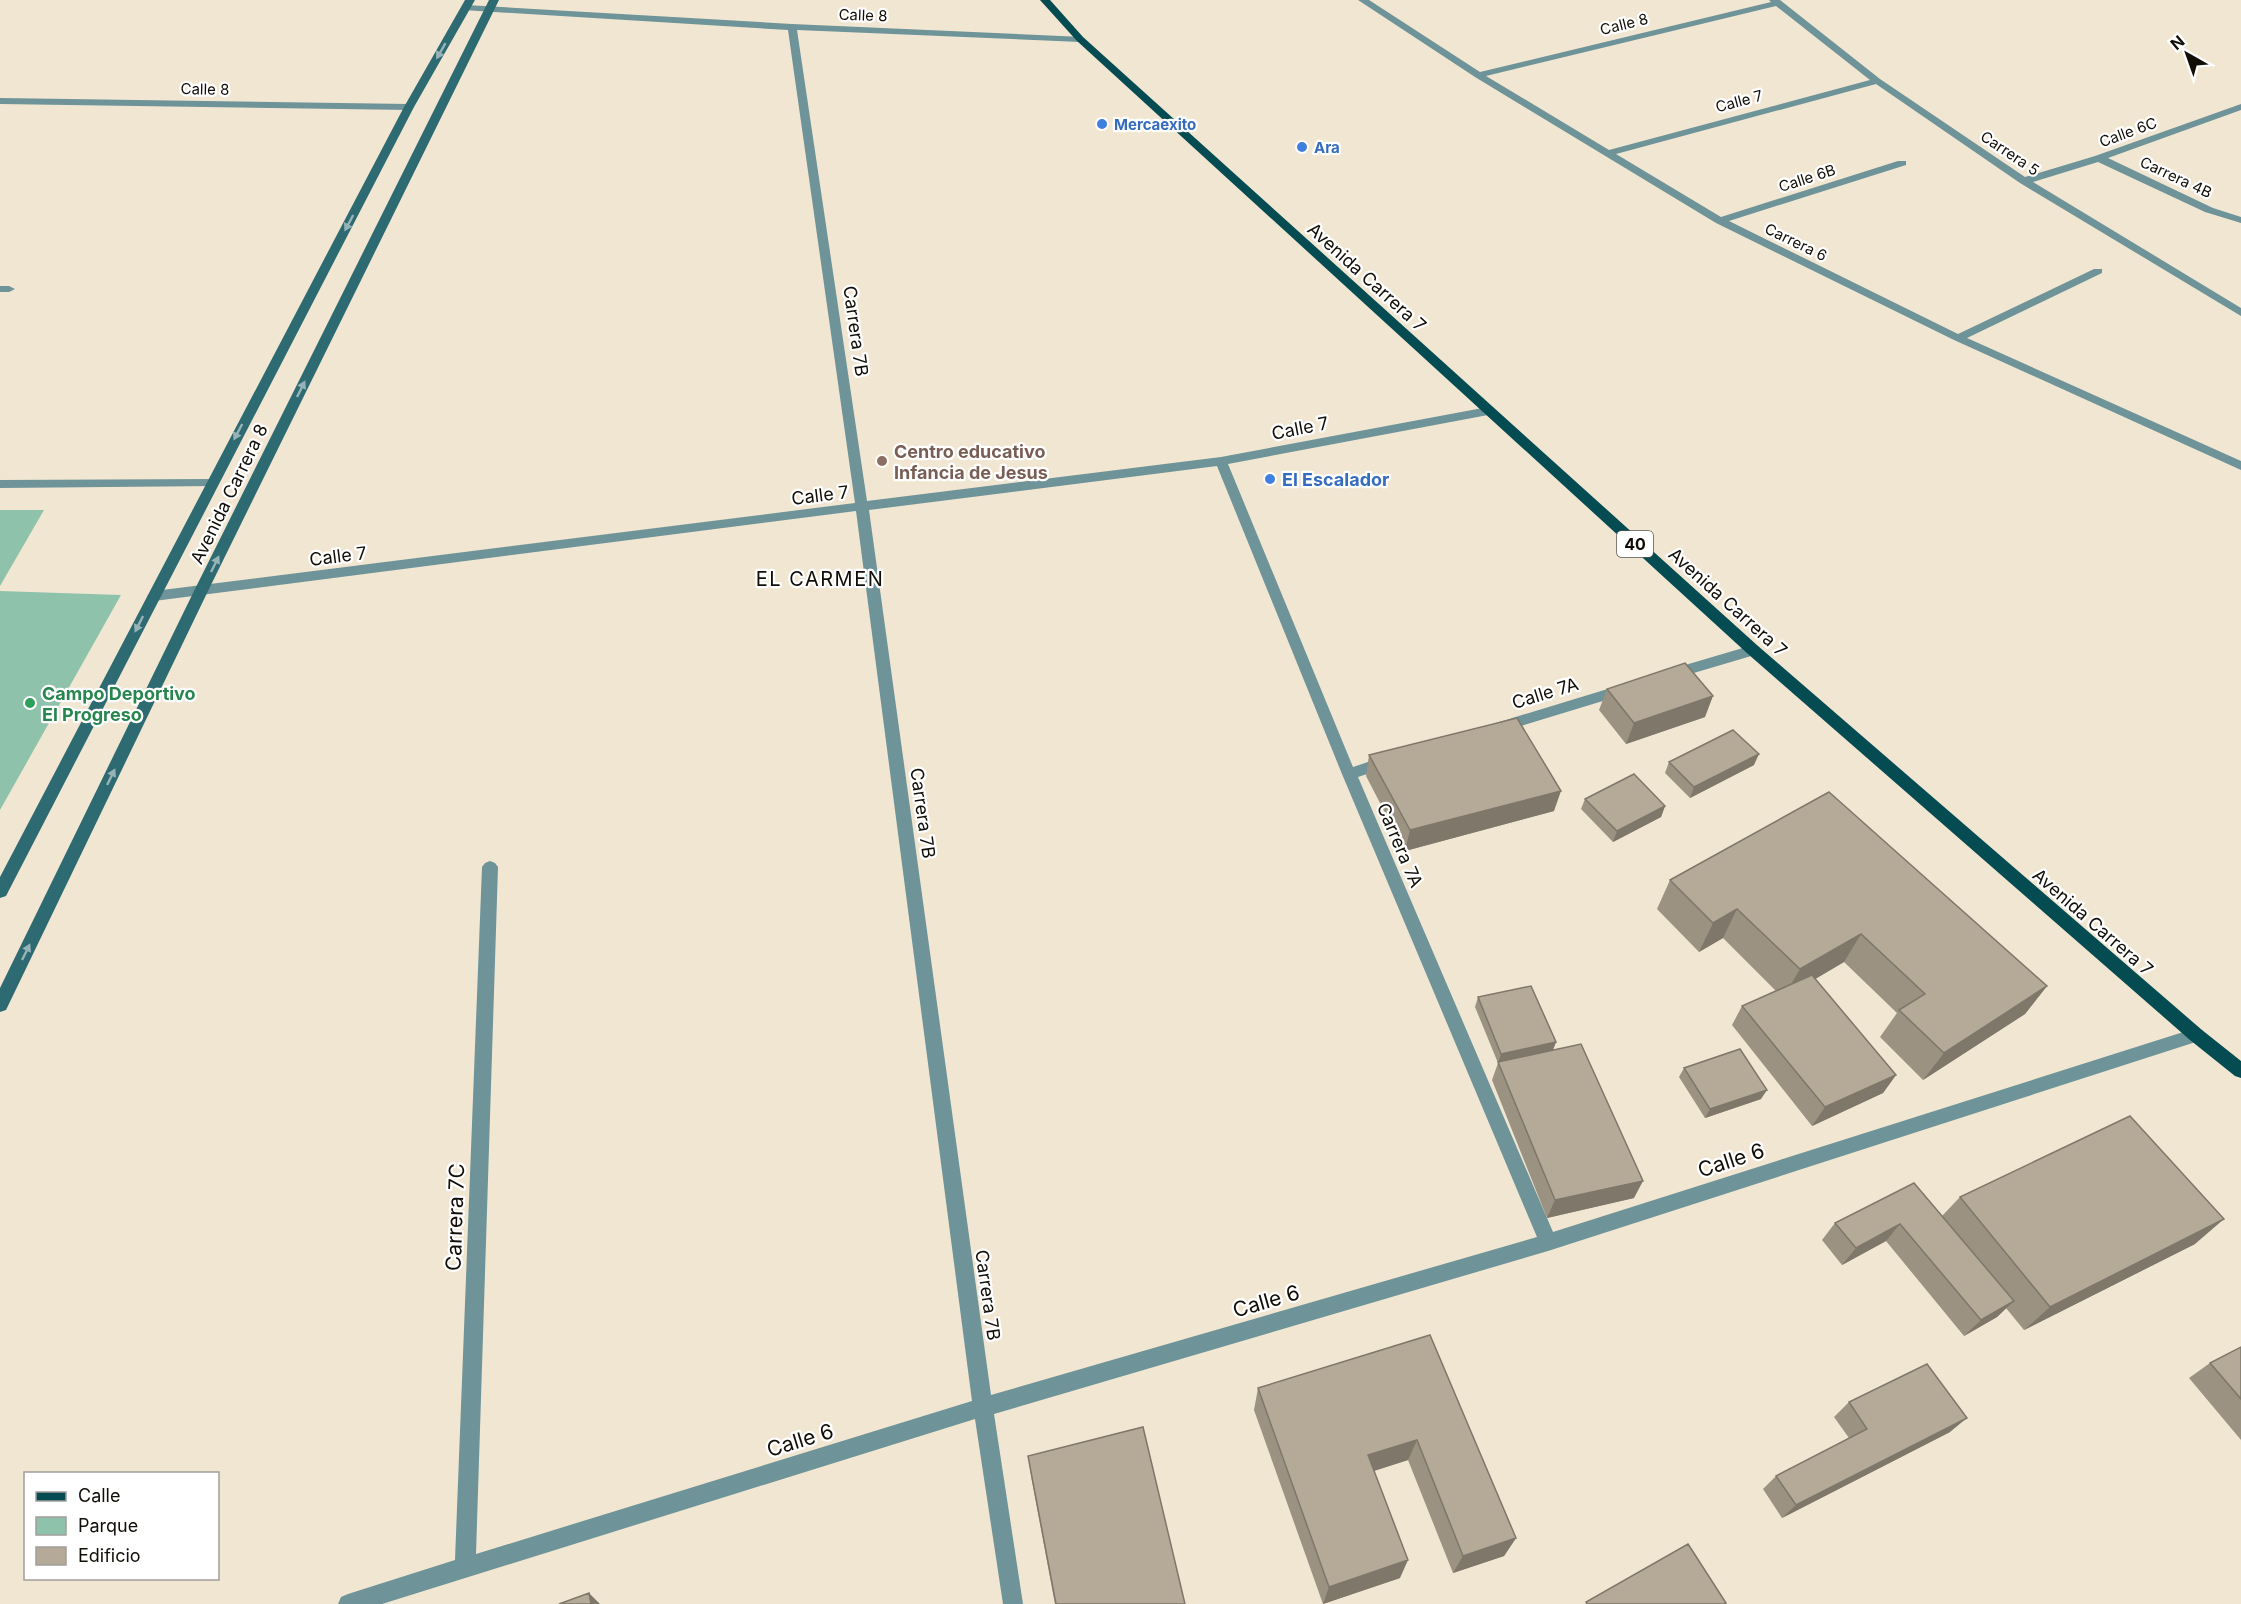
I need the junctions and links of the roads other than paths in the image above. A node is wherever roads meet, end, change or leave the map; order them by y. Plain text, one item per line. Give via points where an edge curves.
1 (1045, 0) edge
2 (1362, 0) edge
3 (1776, 2) edge
4 (468, 4) edge
5 (491, 4) edge
6 (792, 27) junction
7 (1080, 39) junction
8 (1478, 75) junction
9 (1877, 81) junction
10 (0, 101) edge
11 (410, 107) junction
12 (2241, 107) edge
13 (1610, 153) junction
14 (2099, 158) junction
15 (1902, 163) dead end
16 (2024, 181) junction
17 (2241, 220) edge
18 (1720, 221) junction
19 (2098, 271) dead end
20 (2241, 313) edge
21 (1958, 338) junction
22 (1488, 411) junction
23 (1221, 461) junction
24 (2241, 466) edge
25 (212, 483) junction
26 (0, 484) edge
27 (862, 508) junction
28 (201, 591) junction
29 (153, 596) junction
30 (1753, 650) junction
31 (1483, 732) edge
32 (1405, 756) edge
33 (1349, 774) junction
34 (490, 867) dead end
35 (0, 892) edge
36 (0, 1005) edge
37 (2196, 1035) junction
38 (2241, 1071) edge
39 (1548, 1242) junction
40 (983, 1407) junction
41 (465, 1568) junction
42 (348, 1604) edge
43 (1012, 1604) edge

1 - 7 main road, Avenida Carrera 7 / 40
2 - 8 street, Carrera 6
3 - 8 street, Calle 8
3 - 9 street, Carrera 5
4 - 5 street, Calle 8
4 -> 11 street, Avenida Carrera 8
5 - 6 street, Calle 8
28 -> 5 street, Avenida Carrera 8
6 - 7 street, Calle 8
6 - 27 street, Carrera 7B
7 - 22 main road, Avenida Carrera 7 / 40
8 - 13 street, Carrera 6
9 - 13 street, Calle 7
9 - 16 street, Carrera 5
10 - 11 street, Calle 8
11 -> 25 street, Avenida Carrera 8
12 - 14 street, Calle 6C
13 - 18 street, Carrera 6
14 - 16 street, Calle 6C
14 - 17 street, Carrera 4B via 2210,210
15 - 18 street, Calle 6B
16 - 20 street, Carrera 5
18 - 21 street, Carrera 6
19 - 21 street
21 - 24 street, Carrera 6
22 - 23 street, Calle 7
22 - 30 main road, Avenida Carrera 7 / 40
23 - 27 street, Calle 7
23 - 33 street, Carrera 7A
25 - 26 street
25 - 29 street, Avenida Carrera 8
27 - 28 street, Calle 7
27 - 40 street, Carrera 7B
28 - 29 street, Calle 7
36 -> 28 street, Avenida Carrera 8
29 -> 35 street, Avenida Carrera 8
30 - 31 street, Calle 7A
30 - 37 main road, Avenida Carrera 7 / 40
32 - 33 street
33 - 39 street, Carrera 7A
34 - 41 street, Carrera 7C
37 - 38 main road, Avenida Carrera 7 / 40
37 - 39 street, Calle 6
39 - 40 street, Calle 6
40 - 41 street, Calle 6
40 - 43 street, Carrera 7B
41 - 42 street, Calle 6

